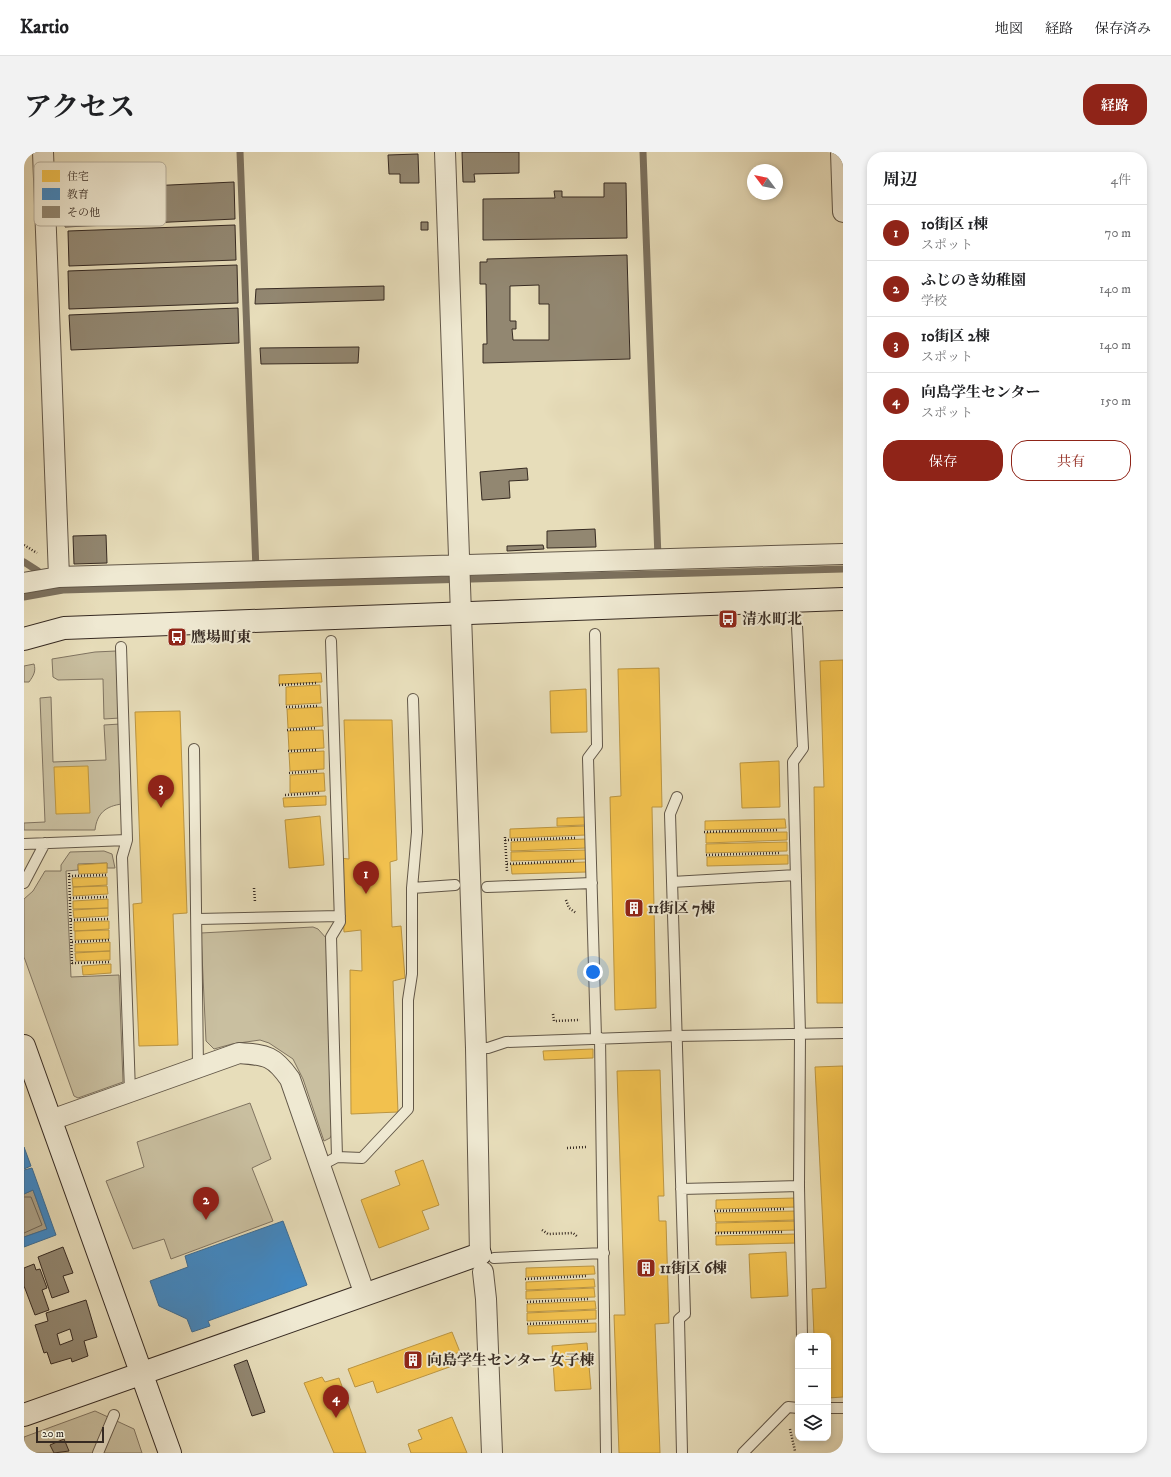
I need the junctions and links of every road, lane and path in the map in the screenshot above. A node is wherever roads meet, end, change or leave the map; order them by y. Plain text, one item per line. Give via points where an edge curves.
1 (43, 152) edge
2 (445, 152) edge
3 (841, 152) edge
4 (43, 162) edge
5 (843, 212) edge
6 (46, 226) edge
7 (843, 554) edge
8 (460, 576) junction
9 (59, 578) junction
10 (24, 583) edge
11 (843, 599) edge
12 (461, 614) junction
13 (797, 626) dead end
14 (595, 634) dead end
15 (24, 639) edge
16 (331, 641) dead end
17 (121, 647) dead end
18 (332, 683) junction
19 (280, 685) dead end
20 (412, 699) dead end
21 (333, 705) junction
22 (286, 707) dead end
23 (334, 728) junction
24 (287, 730) dead end
25 (334, 749) junction
26 (194, 750) dead end
27 (288, 751) dead end
28 (335, 771) junction
29 (289, 773) dead end
30 (336, 792) junction
31 (286, 795) dead end
32 (677, 797) dead end
33 (795, 830) junction
34 (704, 832) dead end
35 (590, 837) junction
36 (127, 840) junction
37 (45, 843) junction
38 (24, 844) edge
39 (795, 853) junction
40 (706, 855) dead end
41 (591, 861) junction
42 (507, 864) junction
43 (122, 874) junction
44 (796, 874) junction
45 (592, 882) junction
46 (672, 882) junction
47 (24, 883) edge
48 (565, 884) junction
49 (455, 885) dead end
50 (508, 886) junction
51 (487, 887) dead end
52 (412, 888) junction
53 (123, 896) junction
54 (70, 898) junction
55 (340, 916) junction
56 (592, 917) junction
57 (124, 918) junction
58 (71, 920) junction
59 (198, 920) junction
60 (125, 939) junction
61 (72, 942) junction
62 (126, 961) junction
63 (553, 1014) dead end
64 (596, 1020) junction
65 (843, 1033) edge
66 (800, 1034) junction
67 (676, 1036) junction
68 (598, 1038) junction
69 (24, 1046) edge
70 (476, 1048) junction
71 (198, 1068) junction
72 (130, 1092) junction
73 (51, 1120) junction
74 (329, 1162) junction
75 (799, 1186) junction
76 (681, 1189) junction
77 (799, 1209) junction
78 (714, 1211) dead end
79 (800, 1232) junction
80 (715, 1233) dead end
81 (604, 1253) junction
82 (486, 1261) junction
83 (604, 1276) junction
84 (525, 1279) dead end
85 (365, 1295) junction
86 (604, 1299) junction
87 (527, 1302) dead end
88 (604, 1321) junction
89 (527, 1324) dead end
90 (802, 1333) edge
91 (142, 1373) junction
92 (795, 1408) edge
93 (831, 1408) edge
94 (843, 1408) edge
95 (24, 1415) edge
96 (114, 1415) dead end
97 (98, 1453) edge
98 (170, 1453) edge
99 (492, 1453) edge
100 (606, 1453) edge
101 (682, 1453) edge
102 (743, 1453) edge

1 - 4 street
2 - 8 street
3 - 5 street
6 - 9 street
7 - 8 street via 658,560
8 - 9 street via 256,572
8 - 12 street
9 - 10 street
11 - 12 street
12 - 15 street via 64,628
12 - 70 street
13 - 33 lane via 803,748 793,762
14 - 35 lane via 597,746 588,758
16 - 18 lane
17 - 36 lane
18 - 19 path
18 - 21 lane
20 - 52 lane via 417,832
21 - 22 path
21 - 23 lane
23 - 24 path
23 - 25 lane
25 - 27 path
25 - 28 lane
26 - 59 lane
28 - 29 path
28 - 30 lane
30 - 31 path
30 - 55 lane
32 - 46 lane via 670,814
33 - 34 path
33 - 39 lane
35 - 41 lane
35 - 42 path via 505,839
36 - 37 lane
36 - 43 lane via 122,857
37 - 38 lane
37 - 47 lane
39 - 40 path
39 - 44 lane
41 - 42 path
41 - 45 lane
42 - 50 path
43 - 53 lane
43 - 54 path via 69,875
44 - 46 lane
44 - 66 lane
45 - 48 lane
45 - 56 lane
46 - 67 lane
48 - 50 lane
48 - 56 path via 569,908 575,913
49 - 52 lane
50 - 51 lane
52 - 74 lane via 408,1109 362,1158
53 - 54 path
53 - 57 lane
54 - 58 path
55 - 59 lane
55 - 74 lane via 340,922 331,936
56 - 64 lane
57 - 58 path
57 - 60 lane
58 - 61 path
59 - 71 lane
60 - 61 path
60 - 62 lane
61 - 62 path via 72,964
62 - 72 lane
63 - 64 path via 554,1021
64 - 68 lane
65 - 66 lane
66 - 67 lane
66 - 75 lane
67 - 68 lane
67 - 76 lane
68 - 70 lane via 506,1042 488,1048
68 - 81 lane
69 - 73 street
70 - 82 street
71 - 72 street
71 - 74 street via 239,1053 262,1055 279,1064 290,1080
72 - 73 street
73 - 91 street
74 - 85 street
75 - 76 lane
75 - 77 lane
76 - 101 lane via 685,1314 679,1319
77 - 78 path
77 - 79 lane
79 - 80 path
79 - 90 lane
81 - 82 lane
81 - 83 lane
82 - 85 street
82 - 99 street
83 - 84 path
83 - 86 lane
85 - 91 street
86 - 87 path
86 - 88 lane
88 - 89 path
88 - 100 lane
91 - 95 street
91 - 98 street
92 - 102 lane via 788,1407
93 - 94 lane
96 - 97 lane

